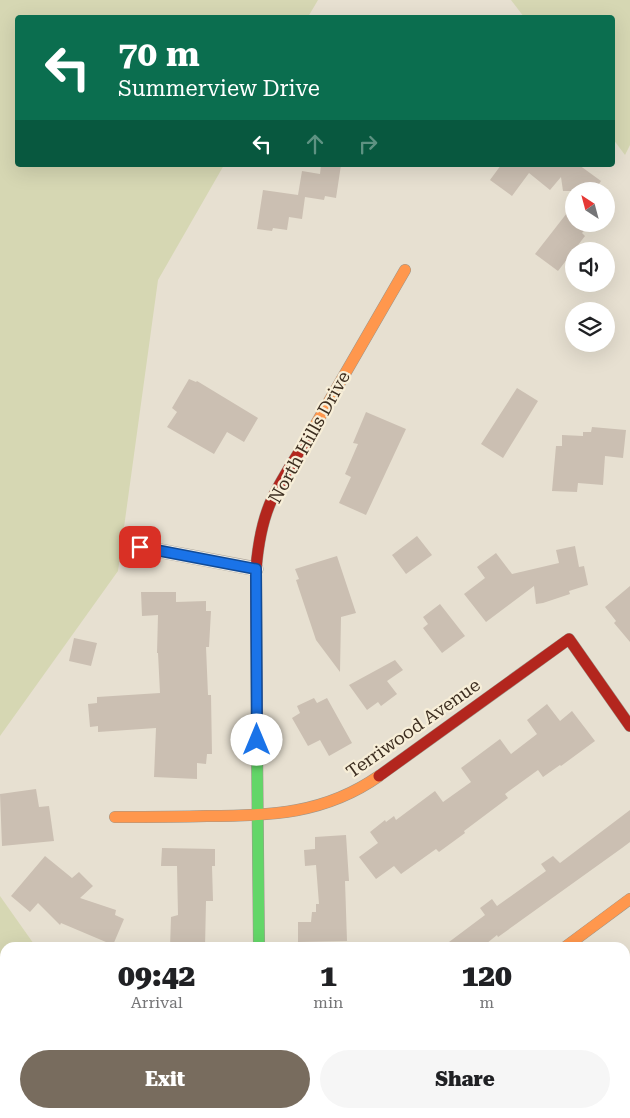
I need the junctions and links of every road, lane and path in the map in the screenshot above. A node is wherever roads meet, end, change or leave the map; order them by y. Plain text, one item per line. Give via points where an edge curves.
1 (405, 270) dead end
2 (140, 547) dead end
3 (256, 569) junction
4 (630, 726) edge
5 (258, 816) junction
6 (115, 817) dead end
7 (630, 900) edge
8 (259, 942) edge
9 (572, 942) edge

1 - 3 street, North Hills Drive via 273,497 258,545
2 - 3 street
3 - 5 street, North Hills Drive
4 - 5 street, Terriwood Avenue via 568,639 369,783 316,807
5 - 6 street, Terriwood Avenue
5 - 8 street, North Hills Drive
7 - 9 street

